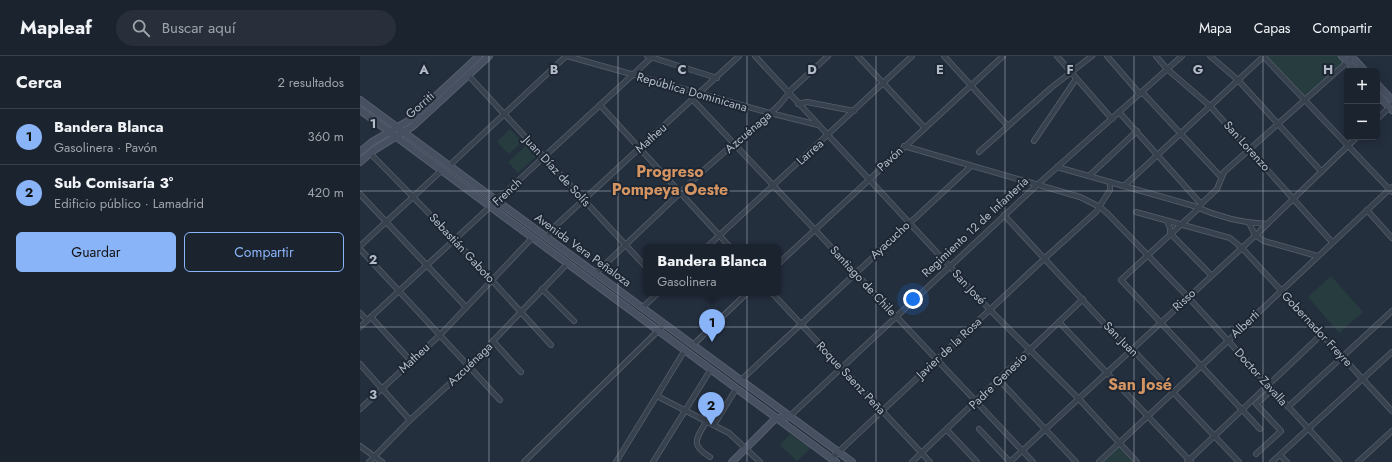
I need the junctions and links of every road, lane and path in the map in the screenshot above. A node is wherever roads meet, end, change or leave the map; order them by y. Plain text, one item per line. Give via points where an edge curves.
1 (479, 56) edge
2 (489, 56) edge
3 (566, 56) edge
4 (651, 56) edge
5 (739, 56) edge
6 (755, 56) edge
7 (828, 56) edge
8 (858, 56) edge
9 (912, 56) edge
10 (944, 56) edge
11 (1003, 56) edge
12 (1057, 56) edge
13 (1092, 56) edge
14 (1107, 56) edge
15 (1156, 56) edge
16 (1182, 56) edge
17 (1210, 56) edge
18 (1263, 56) edge
19 (1342, 56) edge
20 (1351, 58) edge
21 (1355, 68) edge
22 (1362, 68) edge
23 (1167, 69) junction
24 (1072, 73) junction
25 (468, 75) junction
26 (633, 75) junction
27 (717, 78) junction
28 (1076, 79) junction
29 (1238, 80) junction
30 (883, 84) junction
31 (970, 87) junction
32 (1380, 87) edge
33 (700, 93) junction
34 (1141, 93) junction
35 (788, 94) junction
36 (1380, 97) edge
37 (1305, 99) junction
38 (360, 100) edge
39 (693, 100) junction
40 (1392, 100) edge
41 (798, 104) junction
42 (600, 106) junction
43 (1210, 106) junction
44 (1391, 108) edge
45 (360, 110) edge
46 (854, 111) junction
47 (1119, 112) junction
48 (504, 114) junction
49 (770, 114) junction
50 (1380, 117) edge
51 (1112, 119) junction
52 (1278, 124) junction
53 (818, 125) junction
54 (1007, 125) junction
55 (398, 127) junction
56 (924, 127) junction
57 (1136, 131) junction
58 (390, 132) junction
59 (405, 132) junction
60 (1179, 134) junction
61 (398, 136) junction
62 (828, 136) junction
63 (1354, 140) edge
64 (1034, 141) dead end
65 (735, 145) junction
66 (1348, 145) junction
67 (904, 146) junction
68 (640, 149) junction
69 (1250, 149) junction
70 (360, 152) edge
71 (979, 152) dead end
72 (370, 153) junction
73 (1157, 155) junction
74 (544, 157) junction
75 (360, 162) edge
76 (450, 165) junction
77 (970, 167) junction
78 (1058, 167) junction
79 (442, 170) junction
80 (1321, 171) junction
81 (1089, 176) junction
82 (1221, 176) junction
83 (869, 179) junction
84 (1110, 182) junction
85 (774, 185) junction
86 (1036, 186) junction
87 (1124, 186) junction
88 (1391, 190) edge
89 (680, 193) junction
90 (360, 194) edge
91 (414, 197) junction
92 (1294, 197) junction
93 (497, 200) junction
94 (584, 200) junction
95 (491, 206) junction
96 (1200, 206) junction
97 (1100, 207) junction
98 (1367, 210) junction
99 (1136, 212) dead end
100 (1004, 215) junction
101 (1167, 221) junction
102 (387, 222) junction
103 (909, 222) junction
104 (1249, 223) junction
105 (1267, 224) junction
106 (1180, 225) junction
107 (815, 229) junction
108 (1170, 234) junction
109 (1255, 235) junction
110 (719, 236) junction
111 (533, 237) junction
112 (548, 237) junction
113 (1392, 238) edge
114 (455, 240) junction
115 (1332, 242) junction
116 (711, 244) edge
117 (727, 244) edge
118 (626, 245) junction
119 (360, 248) edge
120 (1242, 248) junction
121 (1148, 255) junction
122 (1317, 256) junction
123 (1045, 258) junction
124 (781, 261) edge
125 (568, 262) junction
126 (643, 263) edge
127 (428, 265) junction
128 (950, 266) junction
129 (596, 273) junction
130 (855, 273) junction
131 (1212, 275) junction
132 (492, 281) junction
133 (542, 289) junction
134 (1282, 290) junction
135 (400, 291) junction
136 (655, 296) edge
137 (744, 296) edge
138 (775, 296) edge
139 (1188, 297) junction
140 (1083, 299) junction
141 (466, 307) junction
142 (643, 307) junction
143 (990, 310) junction
144 (1392, 311) edge
145 (360, 313) edge
146 (521, 313) junction
147 (896, 316) junction
148 (369, 318) junction
149 (574, 321) dead end
150 (1059, 322) junction
151 (1161, 322) junction
152 (800, 323) junction
153 (665, 324) junction
154 (360, 327) edge
155 (659, 330) junction
156 (440, 334) junction
157 (1322, 334) junction
158 (493, 341) junction
159 (1227, 341) junction
160 (551, 345) dead end
161 (693, 345) junction
162 (685, 350) junction
163 (1030, 350) junction
164 (1131, 350) junction
165 (1392, 352) edge
166 (1343, 355) junction
167 (936, 360) junction
168 (411, 361) junction
169 (360, 364) edge
170 (469, 366) junction
171 (1201, 366) junction
172 (841, 368) junction
173 (710, 369) junction
174 (521, 372) dead end
175 (1107, 372) junction
176 (1363, 378) junction
177 (741, 380) junction
178 (999, 380) junction
179 (1268, 385) junction
180 (382, 389) junction
181 (736, 389) junction
182 (1272, 390) junction
183 (1173, 392) junction
184 (658, 396) junction
185 (1079, 399) junction
186 (500, 400) dead end
187 (976, 402) junction
188 (1288, 407) junction
189 (360, 409) edge
190 (685, 410) junction
191 (1242, 410) junction
192 (1392, 410) edge
193 (882, 411) junction
194 (790, 416) junction
195 (1148, 416) junction
196 (775, 418) junction
197 (410, 420) junction
198 (706, 422) junction
199 (714, 425) junction
200 (979, 429) dead end
201 (1046, 429) junction
202 (1260, 429) dead end
203 (1308, 429) junction
204 (947, 430) junction
205 (1392, 431) edge
206 (1214, 436) junction
207 (1119, 442) junction
208 (360, 446) edge
209 (746, 448) junction
210 (1022, 451) junction
211 (838, 452) junction
212 (922, 453) junction
213 (1256, 454) dead end
214 (1280, 454) junction
215 (374, 456) junction
216 (710, 458) dead end
217 (834, 460) edge
218 (1189, 461) edge
219 (1335, 461) edge
220 (369, 462) edge
221 (382, 462) edge
222 (524, 462) edge
223 (616, 462) edge
224 (653, 462) edge
225 (732, 462) edge
226 (760, 462) edge
227 (852, 462) edge
228 (912, 462) edge
229 (930, 462) edge
230 (977, 462) edge
231 (1010, 462) edge
232 (1033, 462) edge
233 (1076, 462) edge
234 (1099, 462) edge
235 (1137, 462) edge
236 (1239, 462) edge
237 (1272, 462) edge
238 (1287, 462) edge
239 (1358, 462) edge

1 - 55 main road, Gorriti via 410,120
2 - 25 main road, Gorriti
3 - 26 street, República Dominicana
3 - 48 street
4 - 26 street, French
4 - 27 street
5 - 27 street, Matheu
6 - 35 street, San José
7 - 35 street, Azcuénaga
8 - 30 street
9 - 30 street, Larrea
10 - 31 street
11 - 31 street, Pavón
12 - 24 street
13 - 24 street
14 - 34 street
15 - 23 street, San Lorenzo
16 - 23 street, Regimiento 12 de Infantería
17 - 29 street
18 - 29 street
18 - 37 street
19 - 20 main road
20 - 21 main road
20 - 22 main road
20 - 37 street
23 - 34 street, Regimiento 12 de Infantería
23 - 43 street, San Lorenzo
24 - 28 street
24 - 54 street
25 - 48 street, Juan Díaz de Solís
25 - 59 main road, Gorriti
26 - 33 street, República Dominicana
26 - 42 street, French
27 - 33 street, Matheu
28 - 51 street
28 - 64 street
29 - 43 street
29 - 52 street
30 - 46 street, Larrea
30 - 56 street
31 - 54 street
31 - 56 street, Pavón
32 - 40 main road
33 - 39 street, Matheu
33 - 49 street, República Dominicana
34 - 47 street, Regimiento 12 de Infantería
34 - 60 street
35 - 41 street, San José
35 - 49 street, Azcuénaga
36 - 44 main road
37 - 52 street
37 - 66 street
38 - 55 main road, Avenida Vera Peñaloza
39 - 65 street, Santiago de Chile
39 - 68 street, Matheu
41 - 46 street via 807,102
41 - 53 street, San José
42 - 68 street
42 - 74 street, French
43 - 60 street
43 - 69 street, San Lorenzo
44 - 50 street
45 - 58 main road, Avenida Vera Peñaloza
46 - 62 street, Larrea
47 - 51 street, Regimiento 12 de Infantería
47 - 57 street
48 - 74 street, Juan Díaz de Solís
48 - 76 street
49 - 53 street, República Dominicana
49 - 65 street, Azcuénaga
51 - 78 street, Regimiento 12 de Infantería
52 - 69 street
52 - 80 street
53 - 62 street, San José
54 - 71 street
55 - 58 main road, Gorriti
55 - 59 main road, Avenida Vera Peñaloza
56 - 67 street, Pavón
57 - 73 street
57 - 81 street
58 - 61 main road, Avenida Vera Peñaloza
58 - 70 main road, Gorriti
59 - 61 main road, Gorriti
59 - 76 main road, Avenida Vera Peñaloza
60 - 73 street
60 - 82 street
61 - 72 main road, Gorriti
61 - 79 main road, Avenida Vera Peñaloza
62 - 83 street, San José
62 - 85 street, Larrea
63 - 66 street, Risso
65 - 85 street, Santiago de Chile
65 - 89 street, Azcuénaga
66 - 80 street, Risso
66 - 88 street
67 - 77 street, Doctor Zavalla
67 - 83 street, Pavón
68 - 89 street
68 - 94 street, Matheu
69 - 82 street
69 - 92 street, San Lorenzo
72 - 75 main road, Gorriti
72 - 91 street, Sebastián Gaboto
73 - 87 street
73 - 96 street
74 - 93 street, French
74 - 94 street, Juan Díaz de Solís
76 - 93 main road, Avenida Vera Peñaloza
77 - 86 street, Doctor Zavalla
77 - 103 street, Ayacucho
78 - 81 street
78 - 86 street, Regimiento 12 de Infantería
79 - 91 street
79 - 95 main road, Avenida Vera Peñaloza
80 - 92 street, Risso
81 - 84 street
82 - 96 street via 1217,189
83 - 103 street, San José
83 - 107 street, Pavón
84 - 87 street
84 - 97 street, Javier de la Rosa via 1110,190
85 - 107 street, Santiago de Chile
85 - 110 street, Larrea
86 - 97 street, Doctor Zavalla via 1080,197
86 - 100 street, Regimiento 12 de Infantería
87 - 96 street
88 - 98 street, Alberti
89 - 110 street
89 - 118 street, Azcuénaga
90 - 102 street
91 - 102 street
91 - 114 street, Sebastián Gaboto
92 - 105 street, Risso
92 - 115 street, San Lorenzo
93 - 95 street, French
93 - 112 main road, Avenida Vera Peñaloza
94 - 112 street, Matheu via 551,230
94 - 118 street, Juan Díaz de Solís
95 - 111 main road, Avenida Vera Peñaloza
95 - 114 street, French
96 - 104 street
96 - 106 street
97 - 121 street, Doctor Zavalla
97 - 123 street, Javier de la Rosa
98 - 113 street
98 - 115 street, Alberti
99 - 101 street, Gobernador Freyre
100 - 123 street, San Juan
100 - 128 street, Regimiento 12 de Infantería
101 - 106 street, Gobernador Freyre
101 - 108 street
102 - 119 street
102 - 127 street
103 - 128 street, San José
103 - 130 street, Ayacucho
104 - 105 street
104 - 109 street
105 - 109 street, Risso
106 - 108 street
106 - 120 street, Gobernador Freyre via 1230,238
107 - 124 street, Pavón
107 - 130 street, Santiago de Chile
108 - 121 street
108 - 131 street
109 - 120 street, Risso
109 - 122 street via 1264,241
110 - 116 street, Larrea
110 - 117 street
111 - 125 main road, Avenida Vera Peñaloza
111 - 132 street, Matheu
112 - 129 main road, Avenida Vera Peñaloza
114 - 127 street, French
114 - 132 street, Sebastián Gaboto
115 - 122 street, Alberti
118 - 126 street, Juan Díaz de Solís
118 - 129 street, Azcuénaga
119 - 135 street
120 - 131 street, Risso
120 - 134 street, Gobernador Freyre
121 - 139 street, Doctor Zavalla
121 - 151 street via 1121,280
122 - 134 street, Alberti
123 - 140 street, San Juan
123 - 143 street, Javier de la Rosa
125 - 133 street, Azcuénaga
125 - 155 main road, Avenida Vera Peñaloza
127 - 135 street, French
127 - 141 street
128 - 143 street, San José
128 - 147 street, Regimiento 12 de Infantería
129 - 142 main road, Avenida Vera Peñaloza
130 - 147 street, Santiago de Chile
130 - 152 street, Ayacucho
131 - 139 street, Risso
132 - 141 street, Matheu
132 - 146 street, Sebastián Gaboto
133 - 146 street, Azcuénaga
133 - 149 street
134 - 157 street, Gobernador Freyre
134 - 159 street, Alberti
135 - 148 street, French
135 - 156 street
136 - 142 street
137 - 161 street
138 - 152 street, Roque Saenz Peña
139 - 151 street, Risso
139 - 159 street, Doctor Zavalla
140 - 150 street, Padre Genesio
140 - 164 street, San Juan
141 - 156 street, Matheu
142 - 153 main road, Avenida Vera Peñaloza
143 - 163 street, San José
143 - 167 street, Javier de la Rosa
144 - 166 street
145 - 148 street
146 - 158 street, Azcuénaga
146 - 160 street, Sebastián Gaboto
147 - 167 street, Santiago de Chile
147 - 172 street, Regimiento 12 de Infantería
148 - 154 street, French
148 - 168 street
150 - 163 street, Padre Genesio
150 - 175 street
151 - 164 street, Risso
151 - 171 street
152 - 172 street, Roque Saenz Peña
152 - 177 street, Ayacucho
153 - 155 street
153 - 161 main road, Avenida Vera Peñaloza
155 - 162 main road, Avenida Vera Peñaloza
155 - 222 street
156 - 168 street, Matheu
156 - 170 street
157 - 166 street, Gobernador Freyre
157 - 179 street
158 - 170 street, Azcuénaga
158 - 174 street
159 - 171 street, Alberti
159 - 179 street, Doctor Zavalla
161 - 177 main road, Avenida Vera Peñaloza
162 - 173 main road, Avenida Vera Peñaloza
162 - 184 street
163 - 178 street, Padre Genesio
163 - 185 street, San José
164 - 175 street, Risso
164 - 183 street, San Juan
165 - 176 street
166 - 176 street, Gobernador Freyre
166 - 188 street
167 - 187 street, Santiago de Chile
167 - 193 street, Javier de la Rosa
168 - 180 street, Matheu
169 - 180 street
170 - 186 street
170 - 197 street, Azcuénaga
171 - 183 street, Alberti
171 - 191 street
172 - 193 street, Roque Saenz Peña
172 - 194 street, Regimiento 12 de Infantería
173 - 181 main road, Avenida Vera Peñaloza
173 - 190 street
175 - 185 street, Risso
175 - 195 street
176 - 192 street, Gobernador Freyre
176 - 203 street
177 - 194 main road, Avenida Vera Peñaloza
178 - 187 street, Padre Genesio
178 - 201 street
179 - 182 street, Doctor Zavalla
179 - 191 street
180 - 189 street, Matheu
180 - 197 street
181 - 196 main road, Avenida Vera Peñaloza
181 - 199 street
182 - 188 street, Doctor Zavalla
182 - 213 street via 1256,404 1281,432
183 - 195 street, Alberti
183 - 206 street, San Juan
184 - 190 street
184 - 223 street
185 - 201 street, Risso
185 - 207 street, San José
187 - 204 street, Padre Genesio
187 - 210 street, Santiago de Chile
188 - 203 street, Doctor Zavalla
190 - 198 street
190 - 224 street
191 - 202 street
191 - 206 street
193 - 211 street, Javier de la Rosa
193 - 212 street, Roque Saenz Peña
194 - 196 main road
194 - 211 main road, Avenida Vera Peñaloza
195 - 207 street, Alberti
195 - 218 street
196 - 209 main road
196 - 217 main road, Avenida Vera Peñaloza
197 - 215 street, Azcuénaga
198 - 199 street
198 - 216 street via 697,437 697,444 699,450
199 - 209 street via 729,433
200 - 231 street
201 - 210 street, Risso
201 - 233 street
203 - 214 street
203 - 219 street, Doctor Zavalla
204 - 212 street, Padre Genesio
204 - 230 street
205 - 239 street
206 - 218 street
206 - 236 street, San Juan
207 - 234 street, Alberti
207 - 235 street, San José
208 - 215 street
209 - 225 main road
209 - 226 street
210 - 231 street, Risso
210 - 232 street, Santiago de Chile
211 - 217 street, Javier de la Rosa
211 - 227 main road, Avenida Vera Peñaloza
212 - 228 street, Padre Genesio
212 - 229 street, Roque Saenz Peña
214 - 237 street
214 - 238 street
215 - 220 street, Azcuénaga
215 - 221 street

